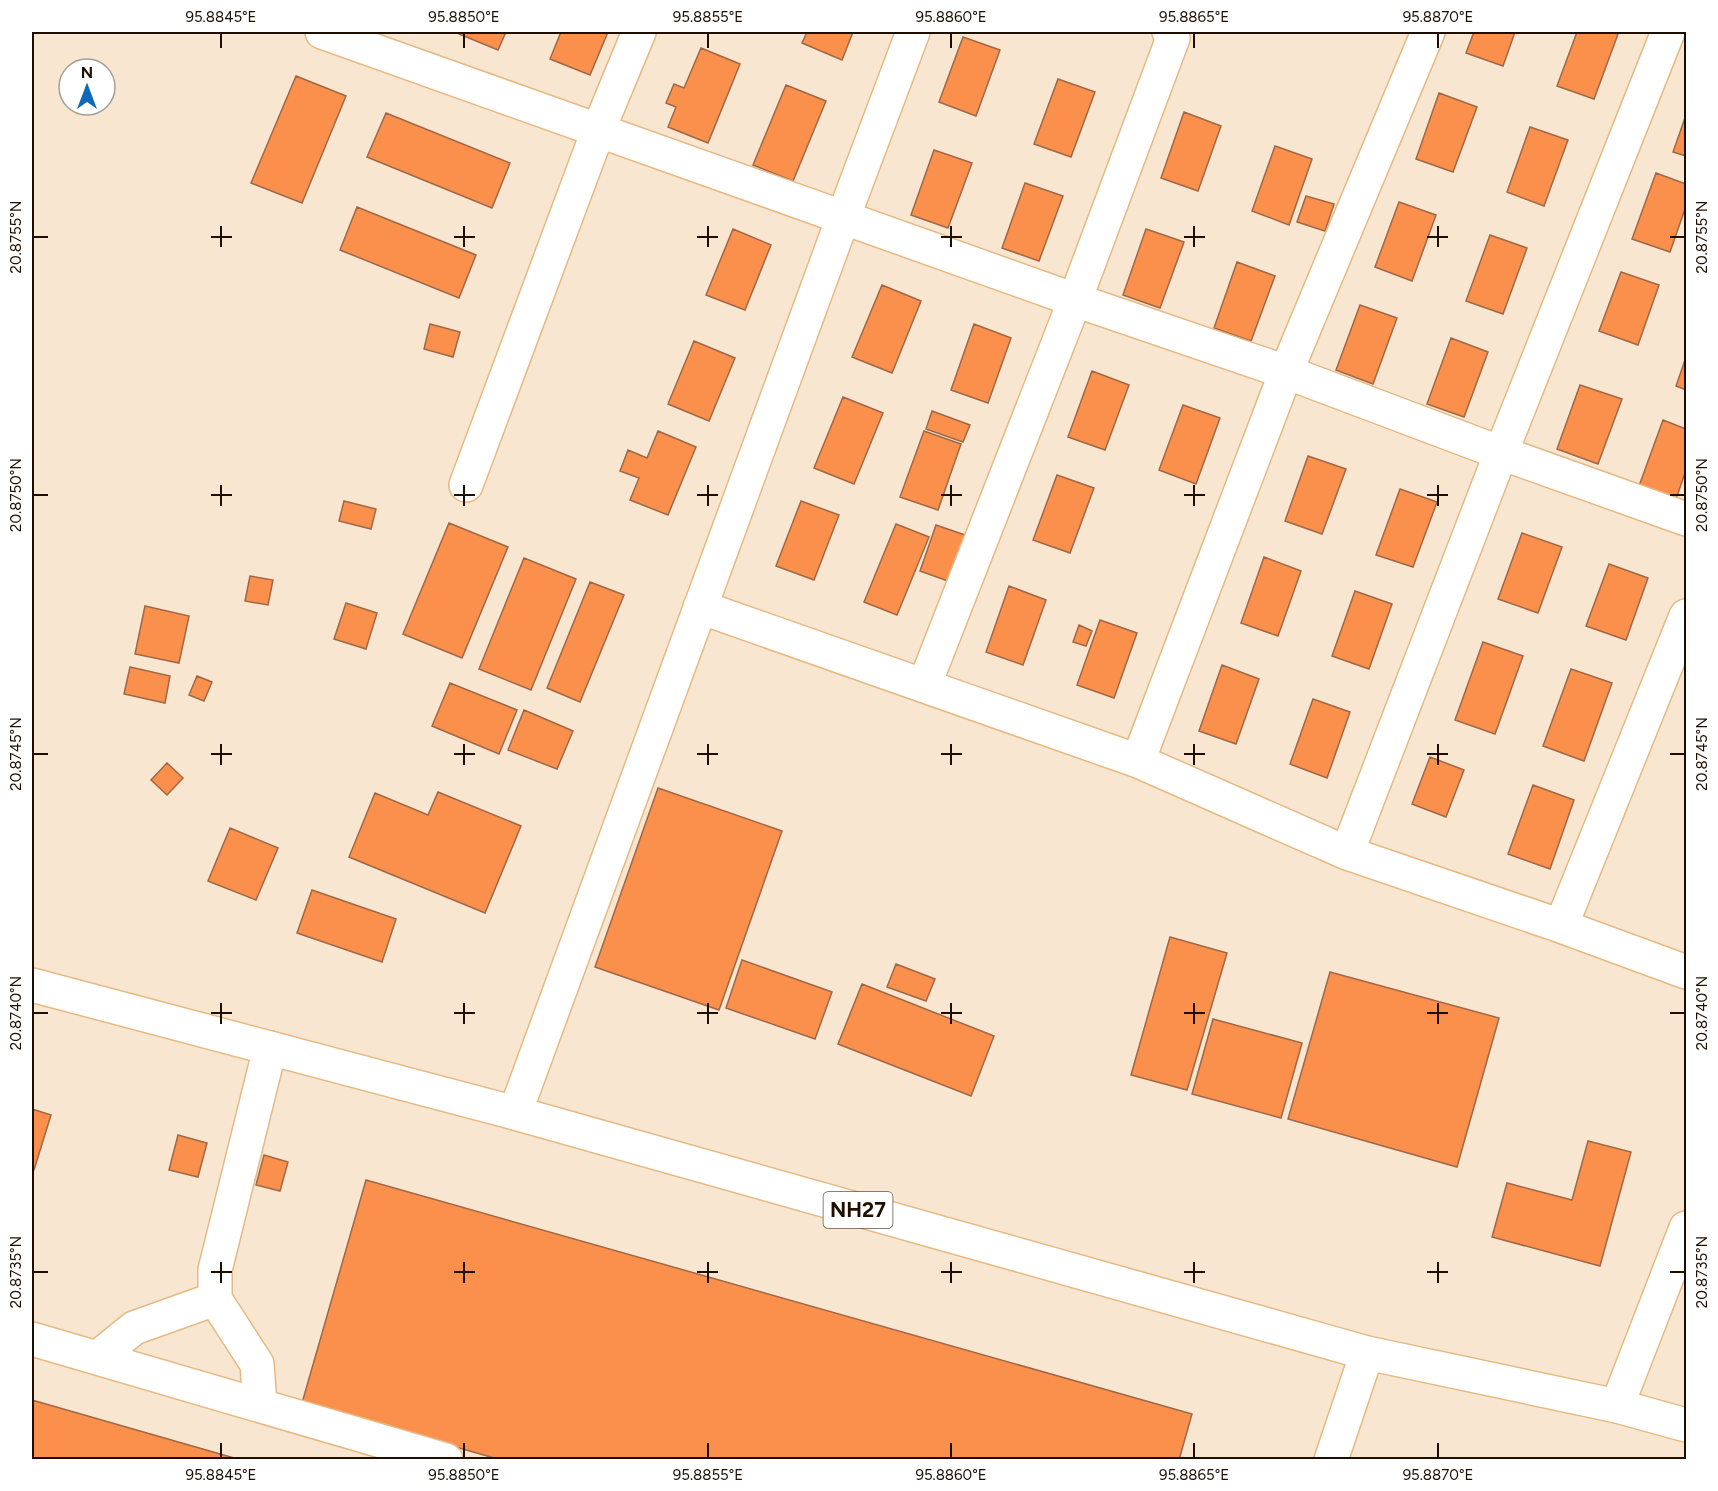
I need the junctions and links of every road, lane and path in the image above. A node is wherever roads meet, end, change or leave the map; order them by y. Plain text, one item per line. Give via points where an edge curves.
1 (322, 32) edge
2 (639, 32) edge
3 (913, 32) edge
4 (1169, 32) edge
5 (1428, 32) edge
6 (1668, 32) edge
7 (393, 44) edge
8 (598, 131) junction
9 (843, 218) junction
10 (1075, 300) junction
11 (1286, 372) junction
12 (1500, 453) junction
13 (466, 485) dead end
14 (1686, 519) edge
15 (700, 607) junction
16 (1686, 616) edge
17 (924, 686) junction
18 (1138, 761) junction
19 (1347, 853) junction
20 (1561, 926) junction
21 (1686, 972) edge
22 (32, 985) edge
23 (270, 1048) junction
24 (514, 1113) junction
25 (1686, 1228) edge
26 (215, 1299) junction
27 (32, 1339) edge
28 (1367, 1353) junction
29 (98, 1358) junction
30 (260, 1405) junction
31 (1617, 1406) junction
32 (1686, 1425) edge
33 (446, 1460) edge
34 (1331, 1460) edge

1 - 7 main road
2 - 8 main road
3 - 9 main road
4 - 10 main road via 1173,38
5 - 11 main road
6 - 12 main road
7 - 8 main road
8 - 9 main road
8 - 13 main road
9 - 10 main road
9 - 15 main road
10 - 11 main road
10 - 17 main road
11 - 12 main road
11 - 18 main road
12 - 14 main road
12 - 19 main road
15 - 17 main road
15 - 24 main road
16 - 20 main road
17 - 18 main road
18 - 19 main road
19 - 20 main road
20 - 21 main road
22 - 23 main road, NH27
23 - 24 main road, NH27
23 - 26 main road via 215,1270
24 - 28 main road, NH27
25 - 31 main road
26 - 29 main road via 134,1328
26 - 30 main road via 257,1364
27 - 29 main road
28 - 31 main road, NH27
28 - 34 main road
29 - 30 main road
30 - 33 main road
31 - 32 main road, NH27

